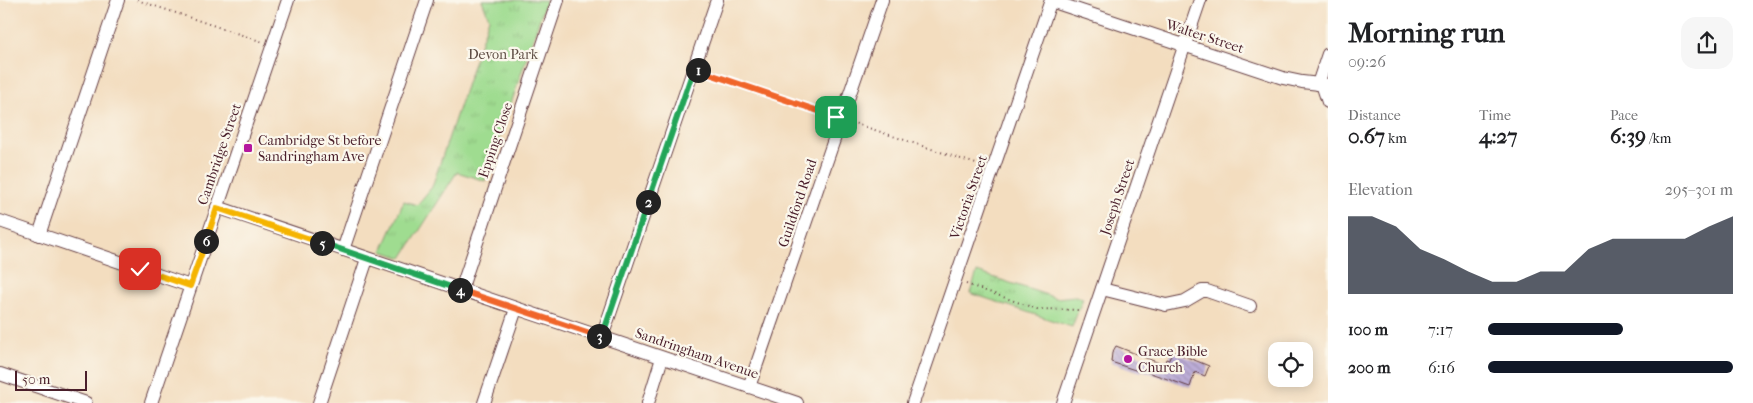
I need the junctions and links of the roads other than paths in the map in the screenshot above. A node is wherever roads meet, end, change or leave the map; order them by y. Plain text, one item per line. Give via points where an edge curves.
1 (118, 0) edge
2 (288, 0) edge
3 (427, 0) edge
4 (558, 0) edge
5 (717, 0) edge
6 (882, 0) edge
7 (1051, 0) edge
8 (1200, 0) edge
9 (1184, 45) junction
10 (1328, 54) edge
11 (1322, 84) edge
12 (1328, 102) edge
13 (217, 208) junction
14 (0, 221) edge
15 (39, 235) junction
16 (343, 250) junction
17 (367, 259) junction
18 (190, 286) junction
19 (1102, 288) junction
20 (461, 290) junction
21 (1250, 306) dead end
22 (516, 309) junction
23 (602, 337) junction
24 (662, 358) junction
25 (0, 374) edge
26 (750, 387) junction
27 (86, 403) edge
28 (151, 403) edge
29 (319, 403) edge
30 (484, 403) edge
31 (648, 403) edge
32 (797, 403) edge
33 (913, 403) edge
34 (1062, 403) edge

1 - 15 street
2 - 13 street, Cambridge Street
3 - 16 street
4 - 20 street, Epping Close
5 - 23 street
6 - 26 street, Guildford Road
7 - 9 street, Walter Street
7 - 33 street, Victoria Street
8 - 9 street, Joseph Street
9 - 11 street, Walter Street via 1283,78
9 - 19 street, Joseph Street
10 - 11 street
11 - 12 street
13 - 16 street, Sandringham Avenue
13 - 18 street, Cambridge Street
14 - 15 street
15 - 18 street
16 - 17 street, Sandringham Avenue
17 - 20 street, Sandringham Avenue
17 - 29 street
18 - 28 street, Cambridge Street
19 - 21 street via 1166,305 1208,291
19 - 34 street, Joseph Street
20 - 22 street, Sandringham Avenue
22 - 23 street, Sandringham Avenue
22 - 30 street
23 - 24 street, Sandringham Avenue
24 - 26 street, Sandringham Avenue
24 - 31 street
25 - 27 street
26 - 32 street, Sandringham Avenue

